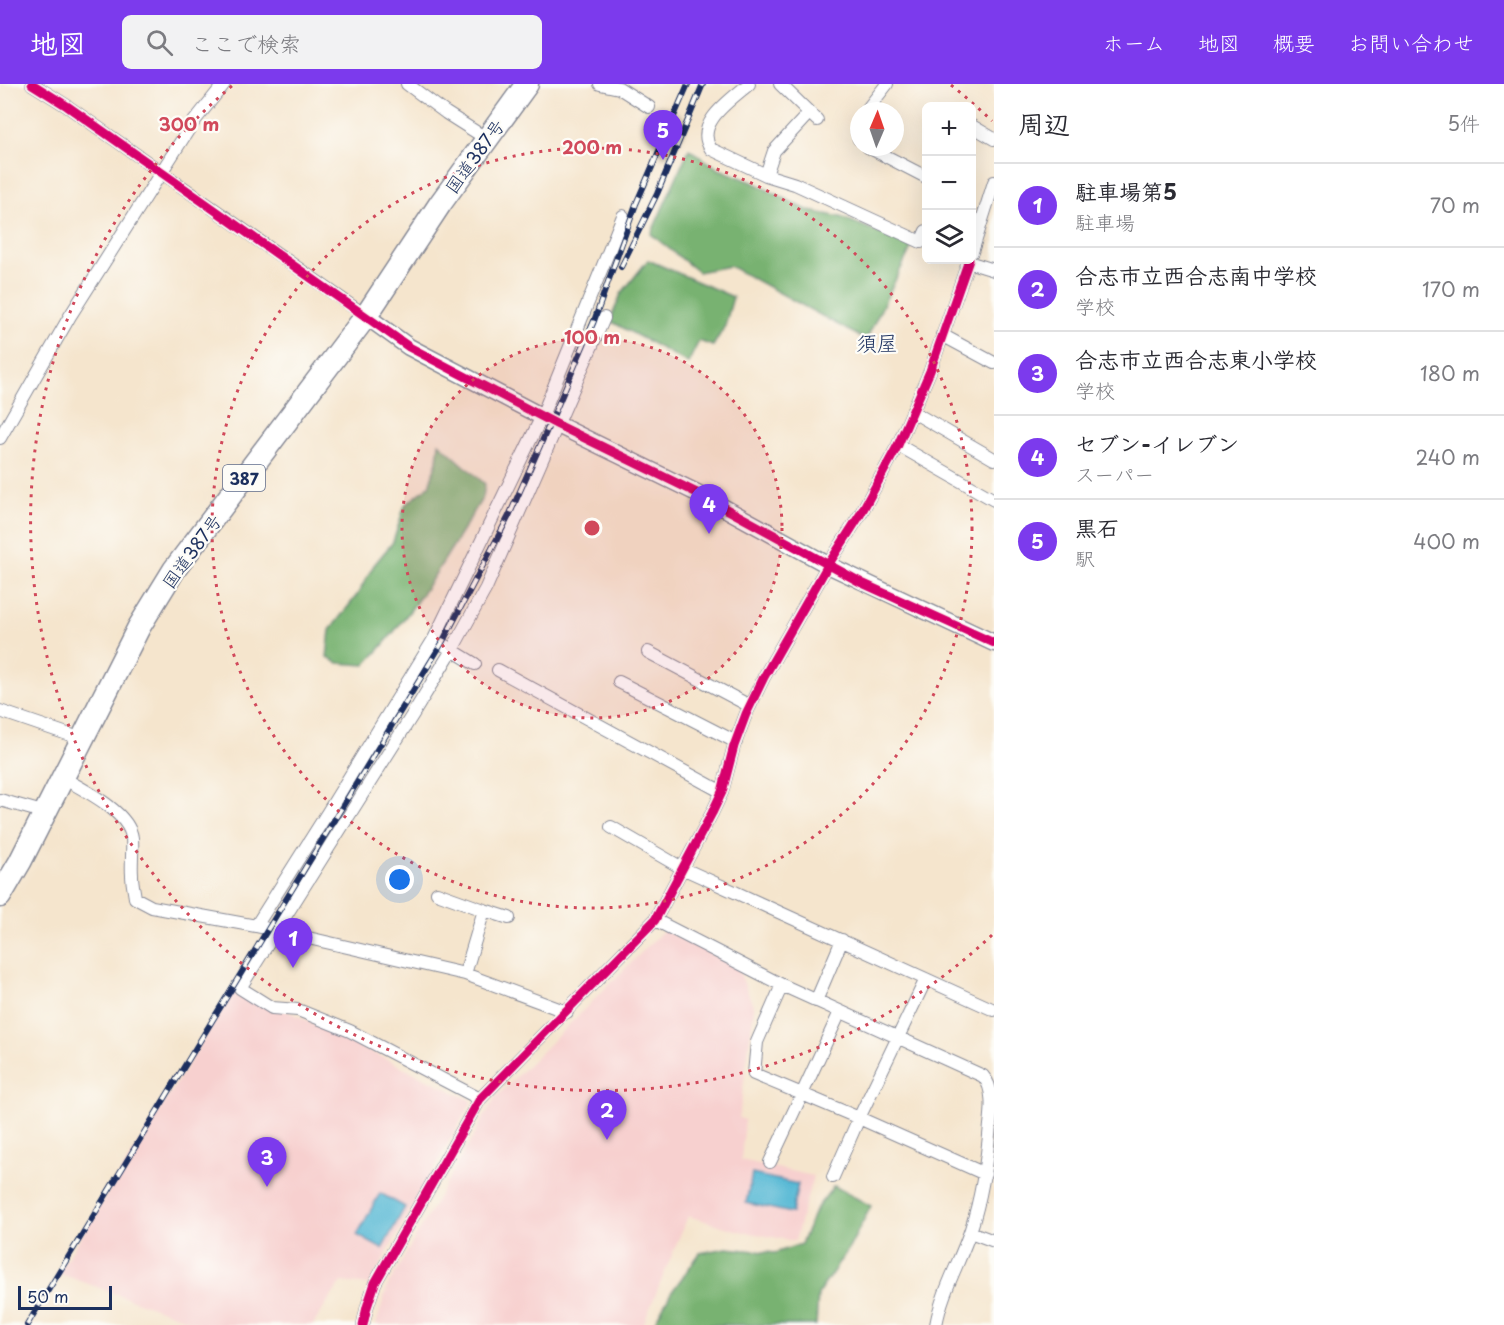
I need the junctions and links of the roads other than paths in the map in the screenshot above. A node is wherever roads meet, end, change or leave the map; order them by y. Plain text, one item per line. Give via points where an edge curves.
1 (32, 84) edge
2 (224, 84) edge
3 (406, 84) edge
4 (527, 84) edge
5 (600, 84) edge
6 (749, 84) edge
7 (780, 84) edge
8 (887, 84) edge
9 (873, 102) edge
10 (649, 107) dead end
11 (976, 128) edge
12 (487, 139) junction
13 (994, 139) edge
14 (886, 156) edge
15 (162, 172) junction
16 (922, 174) edge
17 (766, 175) junction
18 (993, 187) edge
19 (623, 216) dead end
20 (976, 239) edge
21 (922, 240) edge
22 (976, 261) edge
23 (968, 264) edge
24 (994, 270) edge
25 (366, 316) junction
26 (604, 318) dead end
27 (942, 335) junction
28 (994, 363) edge
29 (913, 412) junction
30 (542, 416) junction
31 (558, 425) junction
32 (0, 438) edge
33 (898, 445) junction
34 (994, 459) edge
35 (994, 500) edge
36 (828, 565) junction
37 (434, 639) junction
38 (994, 643) edge
39 (452, 650) junction
40 (648, 652) dead end
41 (475, 664) dead end
42 (498, 670) dead end
43 (619, 682) dead end
44 (750, 706) junction
45 (0, 711) edge
46 (82, 739) junction
47 (736, 742) junction
48 (63, 778) junction
49 (722, 792) junction
50 (0, 800) edge
51 (46, 813) junction
52 (611, 827) dead end
53 (682, 868) junction
54 (437, 893) dead end
55 (0, 896) edge
56 (484, 910) junction
57 (509, 918) dead end
58 (655, 920) junction
59 (256, 926) junction
60 (276, 932) junction
61 (842, 940) junction
62 (465, 974) junction
63 (926, 979) junction
64 (782, 985) junction
65 (816, 1001) junction
66 (994, 1010) edge
67 (567, 1012) junction
68 (840, 1012) junction
69 (897, 1038) junction
70 (802, 1094) junction
71 (480, 1099) junction
72 (859, 1118) junction
73 (770, 1161) dead end
74 (988, 1171) edge
75 (833, 1177) dead end
76 (970, 1232) junction
77 (994, 1241) edge
78 (363, 1325) edge
79 (936, 1325) edge

1 - 15 street
2 - 15 street via 192,124
3 - 12 street
4 - 12 highway, 国道387号 / 387
5 - 10 street via 618,88
6 - 17 street via 711,120 706,132 708,144 722,155
7 - 17 street via 813,116 774,151
8 - 9 street
11 - 13 street
12 - 25 highway, 国道387号 / 387
14 - 16 street
15 - 25 street
15 - 32 street via 70,316
17 - 21 street
18 - 20 street
19 - 30 street
22 - 24 street
23 - 27 street
25 - 30 street via 409,347
25 - 46 highway, 国道387号 / 387 via 174,570 139,627
26 - 31 street
27 - 28 street
27 - 29 street
29 - 33 street
29 - 34 street
30 - 31 street
30 - 37 street
31 - 36 street via 696,493
31 - 39 street via 486,588
33 - 35 street
33 - 36 street
36 - 38 street
36 - 44 street
37 - 39 street
37 - 59 street
39 - 41 street
39 - 60 street
40 - 44 street
42 - 49 street
43 - 47 street
44 - 47 street
45 - 46 street
46 - 48 highway, 国道387号 / 387
47 - 49 street
48 - 51 highway, 国道387号 / 387
48 - 59 street via 114,809 130,830 135,898 152,907
49 - 53 street
50 - 51 street
51 - 55 highway, 国道387号 / 387
52 - 53 street
53 - 58 street
53 - 61 street
54 - 56 street
56 - 57 street
56 - 62 street
58 - 64 street
58 - 67 street
59 - 60 street
60 - 62 street
60 - 71 street via 240,988 273,1008 298,1010 351,1031
61 - 63 street
61 - 65 street
62 - 67 street
63 - 66 street
63 - 69 street
64 - 65 street
64 - 70 street via 757,1042 754,1074
65 - 68 street
67 - 71 street
68 - 69 street
68 - 70 street
69 - 72 street
69 - 74 street via 983,1076 989,1083 992,1107
70 - 72 street
70 - 73 street
71 - 78 street via 375,1283
72 - 74 street
72 - 75 street
74 - 76 street
76 - 77 street
76 - 79 street

